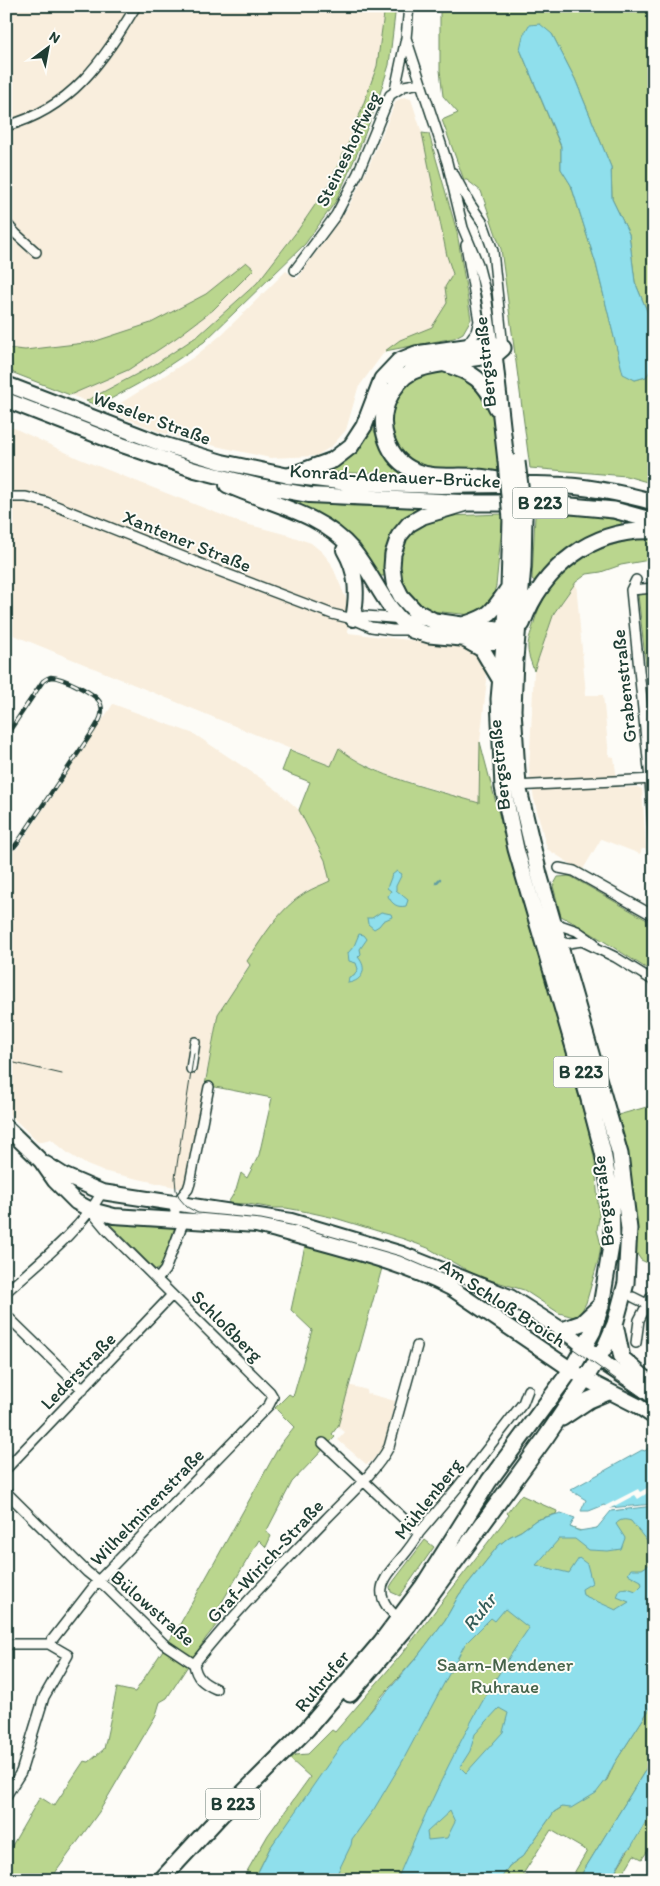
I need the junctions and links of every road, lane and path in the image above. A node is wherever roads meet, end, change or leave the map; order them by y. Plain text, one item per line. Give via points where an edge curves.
1 (409, 6) edge
2 (131, 8) edge
3 (406, 38) junction
4 (421, 83) junction
5 (395, 90) junction
6 (6, 126) edge
7 (446, 162) junction
8 (6, 223) edge
9 (464, 228) junction
10 (36, 252) dead end
11 (295, 270) dead end
12 (466, 347) junction
13 (497, 349) junction
14 (442, 363) junction
15 (6, 384) edge
16 (6, 400) edge
17 (502, 418) junction
18 (512, 462) junction
19 (195, 470) junction
20 (289, 476) junction
21 (520, 484) junction
22 (9, 496) dead end
23 (466, 502) junction
24 (654, 502) edge
25 (517, 518) junction
26 (654, 521) edge
27 (654, 531) edge
28 (335, 534) junction
29 (636, 580) dead end
30 (509, 588) junction
31 (654, 588) edge
32 (631, 590) junction
33 (353, 619) junction
34 (399, 619) junction
35 (434, 620) junction
36 (412, 630) junction
37 (464, 631) junction
38 (508, 637) junction
39 (500, 679) junction
40 (652, 779) edge
41 (511, 786) junction
42 (654, 842) edge
43 (559, 868) dead end
44 (654, 916) edge
45 (554, 923) junction
46 (552, 945) junction
47 (596, 948) junction
48 (654, 981) edge
49 (195, 1042) dead end
50 (191, 1069) dead end
51 (209, 1086) dead end
52 (6, 1127) edge
53 (41, 1161) junction
54 (102, 1192) junction
55 (176, 1203) junction
56 (91, 1210) junction
57 (179, 1220) junction
58 (157, 1280) junction
59 (6, 1292) edge
60 (654, 1294) edge
61 (172, 1295) junction
62 (633, 1297) dead end
63 (647, 1304) junction
64 (600, 1306) junction
65 (6, 1315) edge
66 (615, 1324) junction
67 (562, 1330) junction
68 (636, 1343) dead end
69 (417, 1346) dead end
70 (585, 1346) junction
71 (598, 1358) junction
72 (571, 1370) junction
73 (585, 1379) junction
74 (83, 1390) junction
75 (528, 1390) dead end
76 (654, 1390) edge
77 (608, 1392) junction
78 (273, 1398) joint
79 (654, 1398) edge
80 (654, 1417) edge
81 (557, 1421) junction
82 (323, 1444) dead end
83 (6, 1469) edge
84 (362, 1482) junction
85 (6, 1492) edge
86 (419, 1533) junction
87 (98, 1581) junction
88 (403, 1622) junction
89 (6, 1644) edge
90 (49, 1644) junction
91 (193, 1663) junction
92 (216, 1689) dead end
93 (6, 1796) edge
94 (161, 1880) edge

1 - 3 street, Steineshoffweg
2 - 6 street via 90,74 70,94 45,111
3 - 4 street, Bergstraße
3 - 5 street, Steineshoffweg
4 - 5 street, Steineshoffweg
4 - 7 street, Bergstraße
5 - 11 street, Steineshoffweg via 336,215
7 - 9 street, Bergstraße
7 - 13 street, Bergstraße via 483,223 493,251
8 - 10 street
9 - 12 street via 480,321
9 - 13 street, Bergstraße via 478,264
12 - 13 main road
12 - 20 main road via 416,354 399,361 382,379 364,426 351,446 333,460
13 - 14 main road
13 - 17 main road, Bergstraße / B 223
13 - 18 main road, Bergstraße
14 - 17 main road, B 223 via 470,372 482,382
14 - 21 main road, B 223 via 418,368 398,382 388,399 383,418 390,449 405,466 416,472 431,476 478,476
15 - 20 main road, Weseler Straße via 162,444 222,462
16 - 19 main road, Weseler Straße
17 - 18 main road, Bergstraße / B 223
18 - 25 main road, Bergstraße, bridge
19 - 23 main road, Konrad-Adenauer-Brücke via 309,495
19 - 28 main road via 301,514
20 - 21 main road, Konrad-Adenauer-Brücke via 348,484
21 - 24 main road, Konrad-Adenauer-Brücke / B 223 via 594,489
22 - 33 street, Xantener Straße via 46,502 265,589
23 - 26 main road, Konrad-Adenauer-Brücke / B 223 via 540,503 614,510
23 - 35 main road via 423,516 410,524 399,536 393,554 394,582 401,596 415,611
25 - 30 main road, Bergstraße / B 223
25 - 38 main road, Bergstraße via 523,566
27 - 38 main road via 620,533 579,550 565,560 549,576
28 - 33 main road via 350,561 356,582
28 - 34 main road via 352,549
29 - 32 street
30 - 37 main road via 493,611
30 - 38 main road, Bergstraße / B 223
31 - 32 street
32 - 40 street, Grabenstraße
33 - 34 street, Xantener Straße via 366,616
33 - 36 street, Xantener Straße via 371,627
34 - 35 street, Xantener Straße
34 - 36 main road
35 - 37 main road
36 - 37 main road via 430,634
37 - 38 main road
37 - 39 main road via 482,650
38 - 39 main road, Bergstraße / B 223
38 - 41 main road, Bergstraße / B 223 via 513,710
39 - 41 main road, Bergstraße / B 223
40 - 41 street
40 - 42 street, Grabenstraße
41 - 45 main road, Bergstraße / B 223
41 - 46 main road, Bergstraße / B 223 via 516,849
43 - 44 street via 574,871
45 - 46 main road, Bergstraße / B 223
45 - 47 street via 588,938
46 - 47 street via 582,941
46 - 64 main road, Bergstraße / B 223 via 603,1152 611,1198 612,1240
46 - 66 main road, Bergstraße / B 223 via 620,1154 629,1236 626,1283
47 - 48 street
49 - 50 street
51 - 55 street via 190,1183
52 - 53 main road
53 - 54 main road, Am Schloß Broich
53 - 56 main road, Am Schloß Broich via 76,1202
54 - 55 main road, Am Schloß Broich
54 - 56 street
55 - 57 street
55 - 67 main road, Am Schloß Broich via 291,1221 402,1254 510,1297
56 - 57 main road, Am Schloß Broich via 114,1216
56 - 58 street, Schloßberg
56 - 59 street
57 - 58 street via 165,1270
57 - 72 main road, Am Schloß Broich via 237,1223 276,1230 430,1277
58 - 61 street, Schloßberg
60 - 63 street
61 - 74 street, Lederstraße
61 - 78 street, Schloßberg
62 - 63 street
63 - 68 street via 639,1320
64 - 67 main road via 582,1323
64 - 70 main road, Bergstraße / B 223
65 - 74 street
66 - 71 main road, Bergstraße / B 223
66 - 76 main road via 622,1358
67 - 70 main road, Am Schloß Broich
69 - 84 street, Graf-Wirich-Straße via 389,1447
70 - 71 main road, Am Schloß Broich
70 - 72 main road, Ruhrufer / B 223
71 - 73 main road, Ruhrufer / B 223
71 - 79 main road, Am Schloß Broich
72 - 73 main road, Am Schloß Broich
72 - 88 main road, Ruhrufer / B 223 via 489,1481
73 - 77 main road, Am Schloß Broich
73 - 81 main road, Ruhrufer / B 223
74 - 83 street, Lederstraße
75 - 86 street, Mühlenberg via 523,1403
77 - 80 main road, Am Schloß Broich
77 - 81 main road
78 - 87 street, Wilhelminenstraße
81 - 88 main road, Ruhrufer / B 223
82 - 84 street
84 - 86 street
84 - 91 street, Graf-Wirich-Straße
85 - 87 street, Bülowstraße
86 - 88 street, Mühlenberg via 381,1589 384,1604
87 - 90 street, Wilhelminenstraße
87 - 91 street, Bülowstraße via 167,1647
88 - 94 main road, Ruhrufer / B 223 via 339,1707 307,1729
89 - 90 street
90 - 93 street via 68,1655 44,1698 21,1772
91 - 92 street via 196,1676

